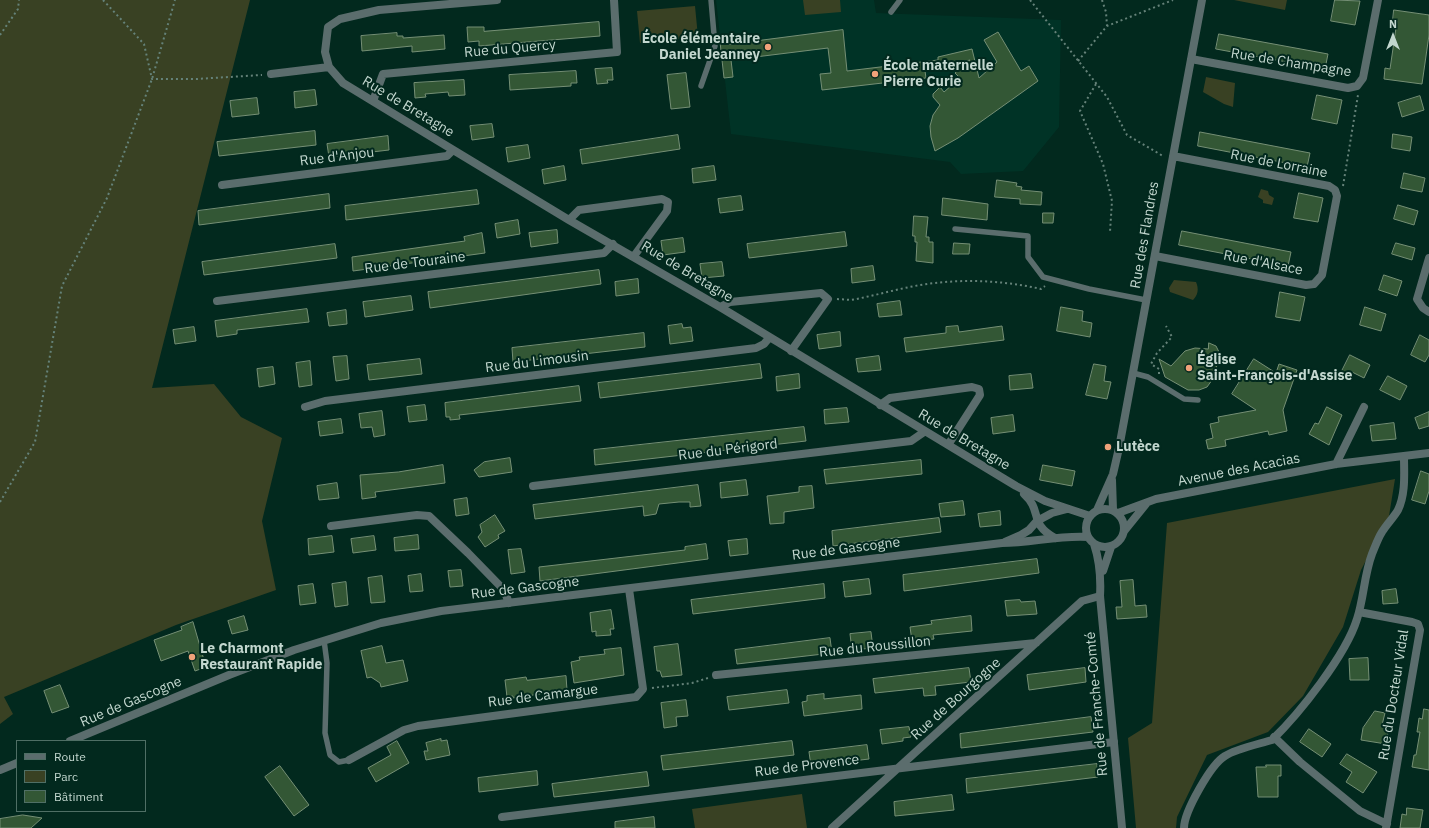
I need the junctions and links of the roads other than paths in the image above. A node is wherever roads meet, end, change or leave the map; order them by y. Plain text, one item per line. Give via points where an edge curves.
1 (496, 0) edge
2 (614, 0) edge
3 (711, 0) edge
4 (900, 0) edge
5 (1202, 0) edge
6 (1378, 0) edge
7 (891, 12) dead end
8 (1191, 59) junction
9 (329, 67) junction
10 (271, 74) road end
11 (701, 86) dead end
12 (373, 101) junction
13 (453, 150) junction
14 (1173, 156) junction
15 (222, 185) dead end
16 (569, 220) junction
17 (955, 230) dead end
18 (1330, 233) joint
19 (613, 244) junction
20 (634, 256) junction
21 (1154, 256) junction
22 (1429, 258) edge
23 (1146, 300) junction
24 (217, 301) dead end
25 (720, 307) junction
26 (1429, 312) edge
27 (769, 338) junction
28 (791, 351) junction
29 (1133, 373) junction
30 (1198, 400) dead end
31 (880, 405) junction
32 (304, 407) dead end
33 (1364, 407) dead end
34 (924, 432) junction
35 (948, 445) junction
36 (1429, 453) edge
37 (1404, 456) junction
38 (1336, 464) junction
39 (1112, 474) junction
40 (533, 486) dead end
41 (1016, 486) junction
42 (1148, 502) junction
43 (1067, 509) junction
44 (1097, 510) junction
45 (1115, 511) junction
46 (1090, 516) junction
47 (1037, 521) junction
48 (331, 526) dead end
49 (1125, 530) junction
50 (1088, 537) junction
51 (1055, 538) junction
52 (1002, 543) junction
53 (1094, 544) junction
54 (1111, 546) junction
55 (1101, 577) junction
56 (629, 589) junction
57 (1100, 596) junction
58 (509, 603) junction
59 (1359, 612) junction
60 (324, 640) junction
61 (1036, 643) junction
62 (716, 676) road end
63 (1274, 737) junction
64 (72, 740) edge
65 (1114, 742) junction
66 (350, 760) joint
67 (16, 763) edge
68 (900, 768) junction
69 (0, 770) edge
70 (502, 817) dead end
71 (1387, 826) edge
72 (832, 828) edge
73 (1122, 828) edge
74 (1184, 828) edge

1 - 9 street via 378,10 340,19 328,27 325,52
2 - 12 street, Rue du Quercy via 617,52 383,74
3 - 11 lane via 715,46
4 - 7 lane
5 - 8 street, Rue des Flandres
6 - 8 street, Rue de Champagne via 1363,78 1357,86 1348,88
8 - 14 street, Rue des Flandres
9 - 10 street
9 - 12 street, Rue de Bretagne via 343,82
12 - 13 street, Rue de Bretagne
13 - 15 street, Rue d'Anjou via 447,156
13 - 16 street, Rue de Bretagne
14 - 18 street, Rue de Lorraine via 1329,186 1335,190 1337,196
14 - 21 street, Rue des Flandres
16 - 19 street, Rue de Bretagne
16 - 20 street via 579,210 662,199 668,202 667,211
17 - 23 lane via 1028,236 1028,257 1043,277
18 - 21 street, Rue d'Alsace via 1322,274 1314,284 1306,285
19 - 20 street, Rue de Bretagne
19 - 24 street, Rue de Touraine via 604,253
20 - 25 street, Rue de Bretagne
21 - 23 street, Rue des Flandres
22 - 26 street via 1417,299
23 - 29 street, Rue des Flandres
25 - 27 street, Rue de Bretagne
25 - 28 street via 730,302 821,293 828,299
27 - 28 street, Rue de Bretagne
27 - 32 street, Rue du Limousin via 756,348 325,401
28 - 31 street, Rue de Bretagne
29 - 30 lane via 1148,377 1184,399
29 - 39 street, Rue des Flandres
31 - 34 street, Rue de Bretagne
31 - 35 street via 890,398 972,387 979,389 980,395
33 - 38 street
34 - 35 street, Rue de Bretagne
34 - 40 street, Rue du Périgord via 911,441
35 - 41 street, Rue de Bretagne
36 - 37 street, Avenue des Acacias
37 - 38 street, Avenue des Acacias
37 - 59 street via 1404,485 1398,509 1381,534 1372,554
38 - 42 street, Avenue des Acacias
39 - 44 street, Rue des Flandres
39 - 45 street, Rue des Flandres
41 - 43 street, Rue de Bretagne
41 - 47 street via 1031,500
42 - 45 street, Avenue des Acacias
42 - 49 street
43 - 46 street, Rue de Bretagne
43 - 47 street, Rue de Gascogne
44 - 45 street via 1106,508
44 - 46 street
45 - 49 street via 1122,518
46 - 50 street via 1086,526
47 - 51 street via 1041,528
47 - 52 street, Rue de Gascogne via 1025,532
48 - 58 street via 417,515 429,516 504,590
49 - 54 street via 1120,541
50 - 51 street, Rue de Gascogne
50 - 53 street
51 - 52 street, Rue de Gascogne
52 - 56 street, Rue de Gascogne
53 - 54 street via 1104,548
53 - 55 street, Rue de Franche-Comté
54 - 55 street, Rue de Franche-Comté
55 - 57 street, Rue de Franche-Comté
56 - 58 street, Rue de Gascogne
56 - 66 street, Rue de Camargue via 642,689 636,697 418,726 404,730
57 - 61 street, Rue de Bourgogne via 1082,601
57 - 65 street, Rue de Franche-Comté
58 - 60 street, Rue de Gascogne via 441,611 381,623
59 - 63 street via 1353,631 1336,660 1289,722
59 - 71 street, Rue du Docteur Vidal via 1412,622 1418,624 1420,630
60 - 64 street, Rue de Gascogne via 229,675
60 - 66 lane via 327,663 325,733 330,755 339,762
61 - 62 street, Rue du Roussillon
61 - 68 street, Rue de Bourgogne
63 - 71 street via 1360,811
63 - 74 street via 1272,740 1225,756 1217,763 1192,805
65 - 68 street, Rue de Provence
65 - 73 street, Rue de Franche-Comté
67 - 69 street
68 - 70 street, Rue de Provence
68 - 72 street, Rue de Bourgogne

